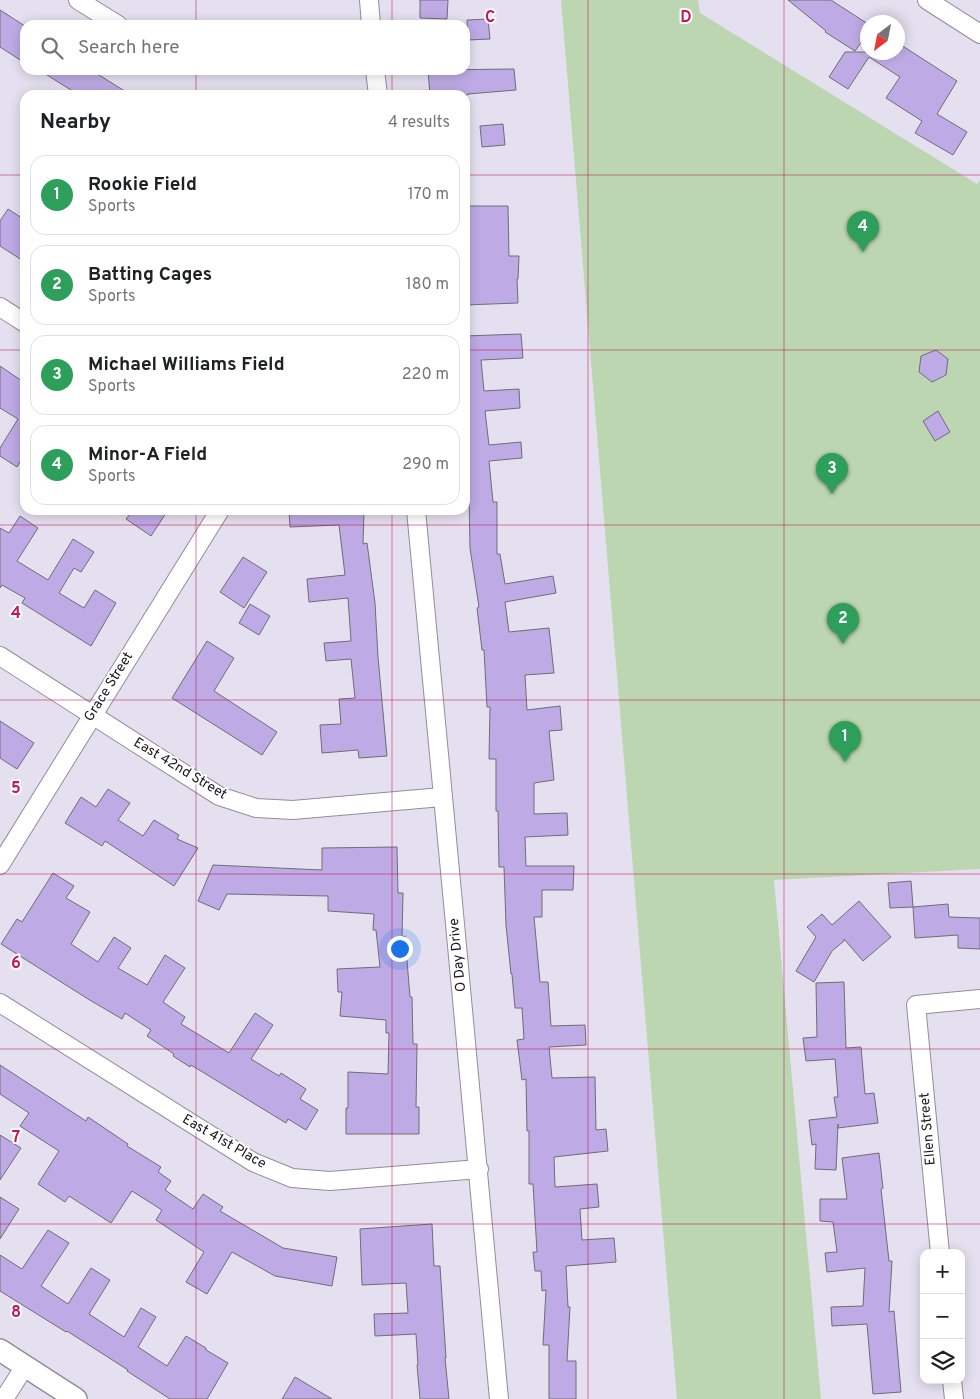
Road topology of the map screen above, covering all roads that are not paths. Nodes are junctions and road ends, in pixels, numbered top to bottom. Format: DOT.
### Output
graph roads {
  1 [pos="78,0"];
  2 [pos="369,0"];
  3 [pos="927,0"];
  4 [pos="110,20"];
  5 [pos="371,20"];
  6 [pos="980,34"];
  7 [pos="376,75"];
  8 [pos="377,90"];
  9 [pos="0,307"];
  10 [pos="20,319"];
  11 [pos="217,515"];
  12 [pos="416,515"];
  13 [pos="0,656"];
  14 [pos="92,714"];
  15 [pos="442,796"];
  16 [pos="0,864"];
  17 [pos="980,999"];
  18 [pos="0,1003"];
  19 [pos="478,1168"];
  20 [pos="940,1249"];
  21 [pos="0,1350"];
  22 [pos="25,1366"];
  23 [pos="952,1384"];
  24 [pos="4,1399"];
  25 [pos="76,1399"];
  26 [pos="500,1399"];
  27 [pos="954,1399"];
  1 -- 4 [label="street"];
  2 -- 5 [label="street"];
  3 -- 6 [label="street"];
  7 -- 8 [label="street"];
  9 -- 10 [label="street"];
  11 -- 14 [label="street, Grace Street"];
  12 -- 15 [label="street, O Day Drive"];
  13 -- 14 [label="street, East 42nd Street"];
  14 -- 15 [label="street, East 42nd Street"];
  14 -- 16 [label="street, Grace Street"];
  15 -- 19 [label="street, O Day Drive"];
  17 -- 20 [label="street, Ellen Street"];
  18 -- 19 [label="street, East 41st Place"];
  19 -- 26 [label="street, O Day Drive"];
  21 -- 22 [label="street"];
  22 -- 24 [label="street"];
  22 -- 25 [label="street"];
  23 -- 27 [label="street"];
}
